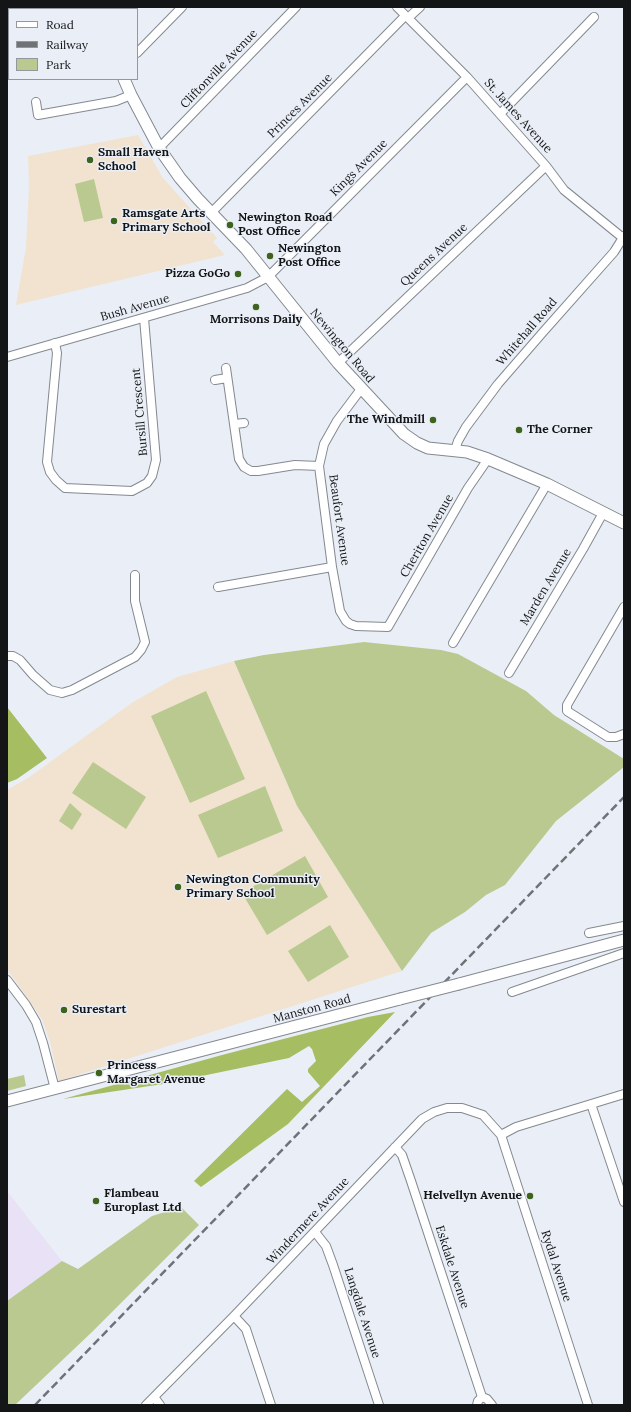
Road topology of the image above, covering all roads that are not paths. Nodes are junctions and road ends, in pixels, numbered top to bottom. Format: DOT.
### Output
graph roads {
  1 [pos="182,7"];
  2 [pos="296,7"];
  3 [pos="397,7"];
  4 [pos="420,7"];
  5 [pos="406,17"];
  6 [pos="594,17"];
  7 [pos="138,52"];
  8 [pos="467,77"];
  9 [pos="124,80"];
  10 [pos="131,95"];
  11 [pos="36,102"];
  12 [pos="500,114"];
  13 [pos="159,148"];
  14 [pos="546,166"];
  15 [pos="211,213"];
  16 [pos="624,237"];
  17 [pos="268,277"];
  18 [pos="144,318"];
  19 [pos="56,343"];
  20 [pos="7,356"];
  21 [pos="338,363"];
  22 [pos="226,368"];
  23 [pos="227,378"];
  24 [pos="215,380"];
  25 [pos="361,388"];
  26 [pos="244,423"];
  27 [pos="235,424"];
  28 [pos="455,450"];
  29 [pos="488,459"];
  30 [pos="319,466"];
  31 [pos="547,484"];
  32 [pos="603,513"];
  33 [pos="624,523"];
  34 [pos="332,567"];
  35 [pos="135,575"];
  36 [pos="218,587"];
  37 [pos="624,607"];
  38 [pos="388,627"];
  39 [pos="453,643"];
  40 [pos="7,656"];
  41 [pos="509,673"];
  42 [pos="624,734"];
  43 [pos="624,926"];
  44 [pos="589,933"];
  45 [pos="624,940"];
  46 [pos="624,953"];
  47 [pos="7,980"];
  48 [pos="512,992"];
  49 [pos="55,1089"];
  50 [pos="624,1094"];
  51 [pos="7,1101"];
  52 [pos="591,1104"];
  53 [pos="501,1135"];
  54 [pos="395,1147"];
  55 [pos="624,1202"];
  56 [pos="315,1232"];
  57 [pos="234,1316"];
  58 [pos="154,1397"];
  59 [pos="482,1397"];
  60 [pos="146,1405"];
  61 [pos="160,1405"];
  62 [pos="271,1405"];
  63 [pos="379,1405"];
  64 [pos="477,1405"];
  65 [pos="492,1405"];
  66 [pos="588,1405"];
  1 -- 7 [label="street"];
  2 -- 13 [label="street, Cliftonville Avenue"];
  3 -- 5 [label="street, St. James Avenue"];
  4 -- 5 [label="street, Princes Avenue"];
  5 -- 8 [label="street, St. James Avenue"];
  5 -- 15 [label="street, Princes Avenue"];
  6 -- 12 [label="street"];
  8 -- 12 [label="street, St. James Avenue"];
  8 -- 17 [label="street, Kings Avenue"];
  9 -- 10 [label="main road, Newington Road"];
  10 -- 11 [label="street"];
  10 -- 13 [label="main road, Newington Road"];
  12 -- 14 [label="street, St. James Avenue"];
  13 -- 15 [label="main road, Newington Road"];
  14 -- 16 [label="street, St. James Avenue"];
  14 -- 21 [label="street, Queens Avenue"];
  15 -- 17 [label="main road, Newington Road"];
  16 -- 28 [label="street, Whitehall Road"];
  17 -- 18 [label="street, Bush Avenue"];
  17 -- 21 [label="main road, Newington Road"];
  18 -- 19 [label="street, Bush Avenue"];
  18 -- 19 [label="street, Bursill Crescent"];
  19 -- 20 [label="street, Bush Avenue"];
  21 -- 25 [label="main road, Newington Road"];
  22 -- 23 [label="street"];
  23 -- 24 [label="street"];
  23 -- 27 [label="street"];
  25 -- 28 [label="main road, Newington Road"];
  25 -- 30 [label="street, Beaufort Avenue"];
  26 -- 27 [label="street"];
  27 -- 30 [label="street"];
  28 -- 29 [label="main road, Newington Road"];
  29 -- 31 [label="main road, Newington Road"];
  29 -- 38 [label="street, Cheriton Avenue"];
  30 -- 34 [label="street, Beaufort Avenue"];
  31 -- 32 [label="main road, Newington Road"];
  31 -- 39 [label="street"];
  32 -- 33 [label="main road, Newington Road"];
  32 -- 41 [label="street, Marden Avenue"];
  34 -- 36 [label="street"];
  34 -- 38 [label="street, Beaufort Avenue"];
  35 -- 40 [label="street"];
  37 -- 42 [label="street"];
  43 -- 44 [label="street"];
  45 -- 49 [label="main road, Manston Road, bridge"];
  46 -- 48 [label="street"];
  47 -- 49 [label="street"];
  49 -- 51 [label="main road, Manston Road"];
  50 -- 52 [label="street"];
  52 -- 53 [label="street"];
  52 -- 55 [label="street"];
  53 -- 54 [label="street, Windermere Avenue"];
  53 -- 66 [label="street, Rydal Avenue"];
  54 -- 56 [label="street, Windermere Avenue"];
  54 -- 59 [label="street, Eskdale Avenue"];
  56 -- 57 [label="street, Windermere Avenue"];
  56 -- 63 [label="street, Langdale Avenue"];
  57 -- 58 [label="street, Windermere Avenue"];
  57 -- 62 [label="street"];
  58 -- 60 [label="street, Windermere Avenue"];
  58 -- 61 [label="street"];
  59 -- 64 [label="street"];
  59 -- 65 [label="street"];
}
